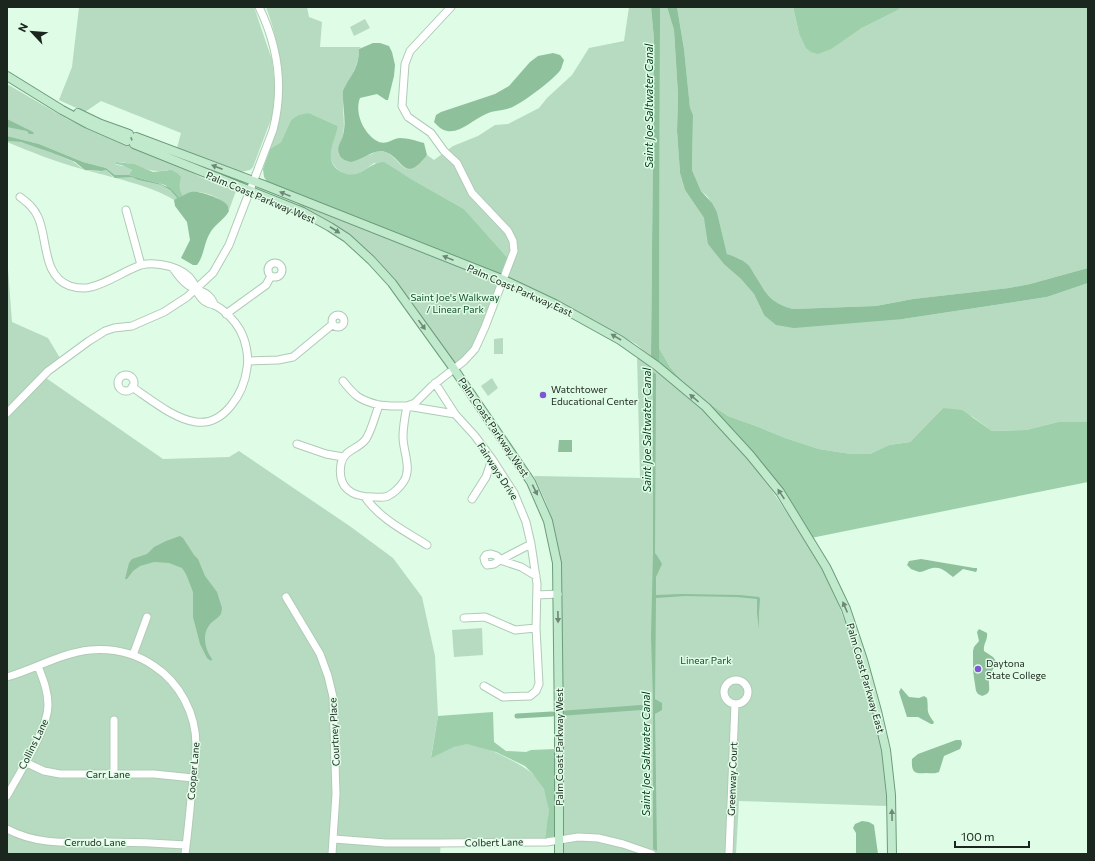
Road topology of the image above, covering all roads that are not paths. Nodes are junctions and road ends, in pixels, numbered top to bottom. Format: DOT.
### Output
graph roads {
  1 [pos="259,7"];
  2 [pos="451,7"];
  3 [pos="7,76"];
  4 [pos="163,152"];
  5 [pos="253,180"];
  6 [pos="249,190"];
  7 [pos="20,197"];
  8 [pos="126,210"];
  9 [pos="141,265"];
  10 [pos="271,276"];
  11 [pos="504,280"];
  12 [pos="196,289"];
  13 [pos="226,314"];
  14 [pos="333,324"];
  15 [pos="248,361"];
  16 [pos="454,369"];
  17 [pos="343,381"];
  18 [pos="435,383"];
  19 [pos="132,387"];
  20 [pos="379,404"];
  21 [pos="407,406"];
  22 [pos="7,413"];
  23 [pos="455,414"];
  24 [pos="297,444"];
  25 [pos="343,457"];
  26 [pos="492,459"];
  27 [pos="365,497"];
  28 [pos="472,499"];
  29 [pos="531,544"];
  30 [pos="427,545"];
  31 [pos="536,576"];
  32 [pos="558,594"];
  33 [pos="537,595"];
  34 [pos="286,597"];
  35 [pos="147,617"];
  36 [pos="464,618"];
  37 [pos="536,628"];
  38 [pos="133,655"];
  39 [pos="38,666"];
  40 [pos="7,678"];
  41 [pos="484,686"];
  42 [pos="735,704"];
  43 [pos="114,720"];
  44 [pos="25,762"];
  45 [pos="114,774"];
  46 [pos="193,778"];
  47 [pos="7,796"];
  48 [pos="7,829"];
  49 [pos="334,839"];
  50 [pos="559,839"];
  51 [pos="186,845"];
  52 [pos="185,854"];
  53 [pos="332,854"];
  54 [pos="559,854"];
  55 [pos="652,854"];
  56 [pos="729,854"];
  57 [pos="892,854"];
  1 -- 5 [label="street"];
  2 -- 11 [label="street"];
  3 -- 4 [label="main road"];
  5 -- 4 [label="main road, Palm Coast Parkway East, one-way"];
  4 -- 6 [label="main road, Palm Coast Parkway West"];
  5 -- 6 [label="street"];
  11 -- 5 [label="main road, Palm Coast Parkway East, one-way"];
  6 -- 12 [label="street"];
  6 -- 16 [label="main road, Palm Coast Parkway West, one-way"];
  7 -- 9 [label="street"];
  8 -- 9 [label="street"];
  9 -- 12 [label="street"];
  10 -- 13 [label="street"];
  11 -- 16 [label="street"];
  57 -- 11 [label="main road, Palm Coast Parkway East, one-way"];
  12 -- 13 [label="street"];
  12 -- 22 [label="street"];
  13 -- 15 [label="street"];
  14 -- 15 [label="street"];
  15 -- 19 [label="street"];
  16 -- 18 [label="street"];
  16 -- 32 [label="main road, Palm Coast Parkway West, one-way"];
  17 -- 20 [label="street"];
  18 -- 21 [label="street"];
  18 -- 23 [label="street, Fairways Drive"];
  20 -- 21 [label="street"];
  20 -- 25 [label="street"];
  21 -- 23 [label="street"];
  21 -- 27 [label="street"];
  23 -- 26 [label="street, Fairways Drive"];
  24 -- 25 [label="street"];
  25 -- 27 [label="street"];
  26 -- 28 [label="street"];
  26 -- 29 [label="street, Fairways Drive"];
  27 -- 30 [label="street"];
  29 -- 31 [label="street, Fairways Drive"];
  29 -- 31 [label="street"];
  31 -- 33 [label="street, Fairways Drive"];
  32 -- 33 [label="street"];
  32 -- 50 [label="main road, Palm Coast Parkway West, one-way"];
  33 -- 37 [label="street, Fairways Drive"];
  34 -- 49 [label="street, Courtney Place"];
  35 -- 38 [label="street"];
  36 -- 37 [label="street"];
  37 -- 41 [label="street, Fairways Drive"];
  38 -- 39 [label="street, Cooper Lane"];
  38 -- 46 [label="street, Cooper Lane"];
  39 -- 40 [label="street, Cooper Lane"];
  39 -- 44 [label="street, Collins Lane"];
  42 -- 56 [label="street, Greenway Court"];
  43 -- 45 [label="street"];
  44 -- 45 [label="street, Carr Lane"];
  44 -- 47 [label="street, Collins Lane"];
  45 -- 46 [label="street, Carr Lane"];
  46 -- 51 [label="street, Cooper Lane"];
  48 -- 51 [label="street, Cerrudo Lane"];
  49 -- 50 [label="street, Colbert Lane"];
  49 -- 53 [label="street, Courtney Place"];
  50 -- 54 [label="main road, Palm Coast Parkway West"];
  50 -- 55 [label="street, Colbert Lane"];
  51 -- 52 [label="street, Cooper Lane"];
}
